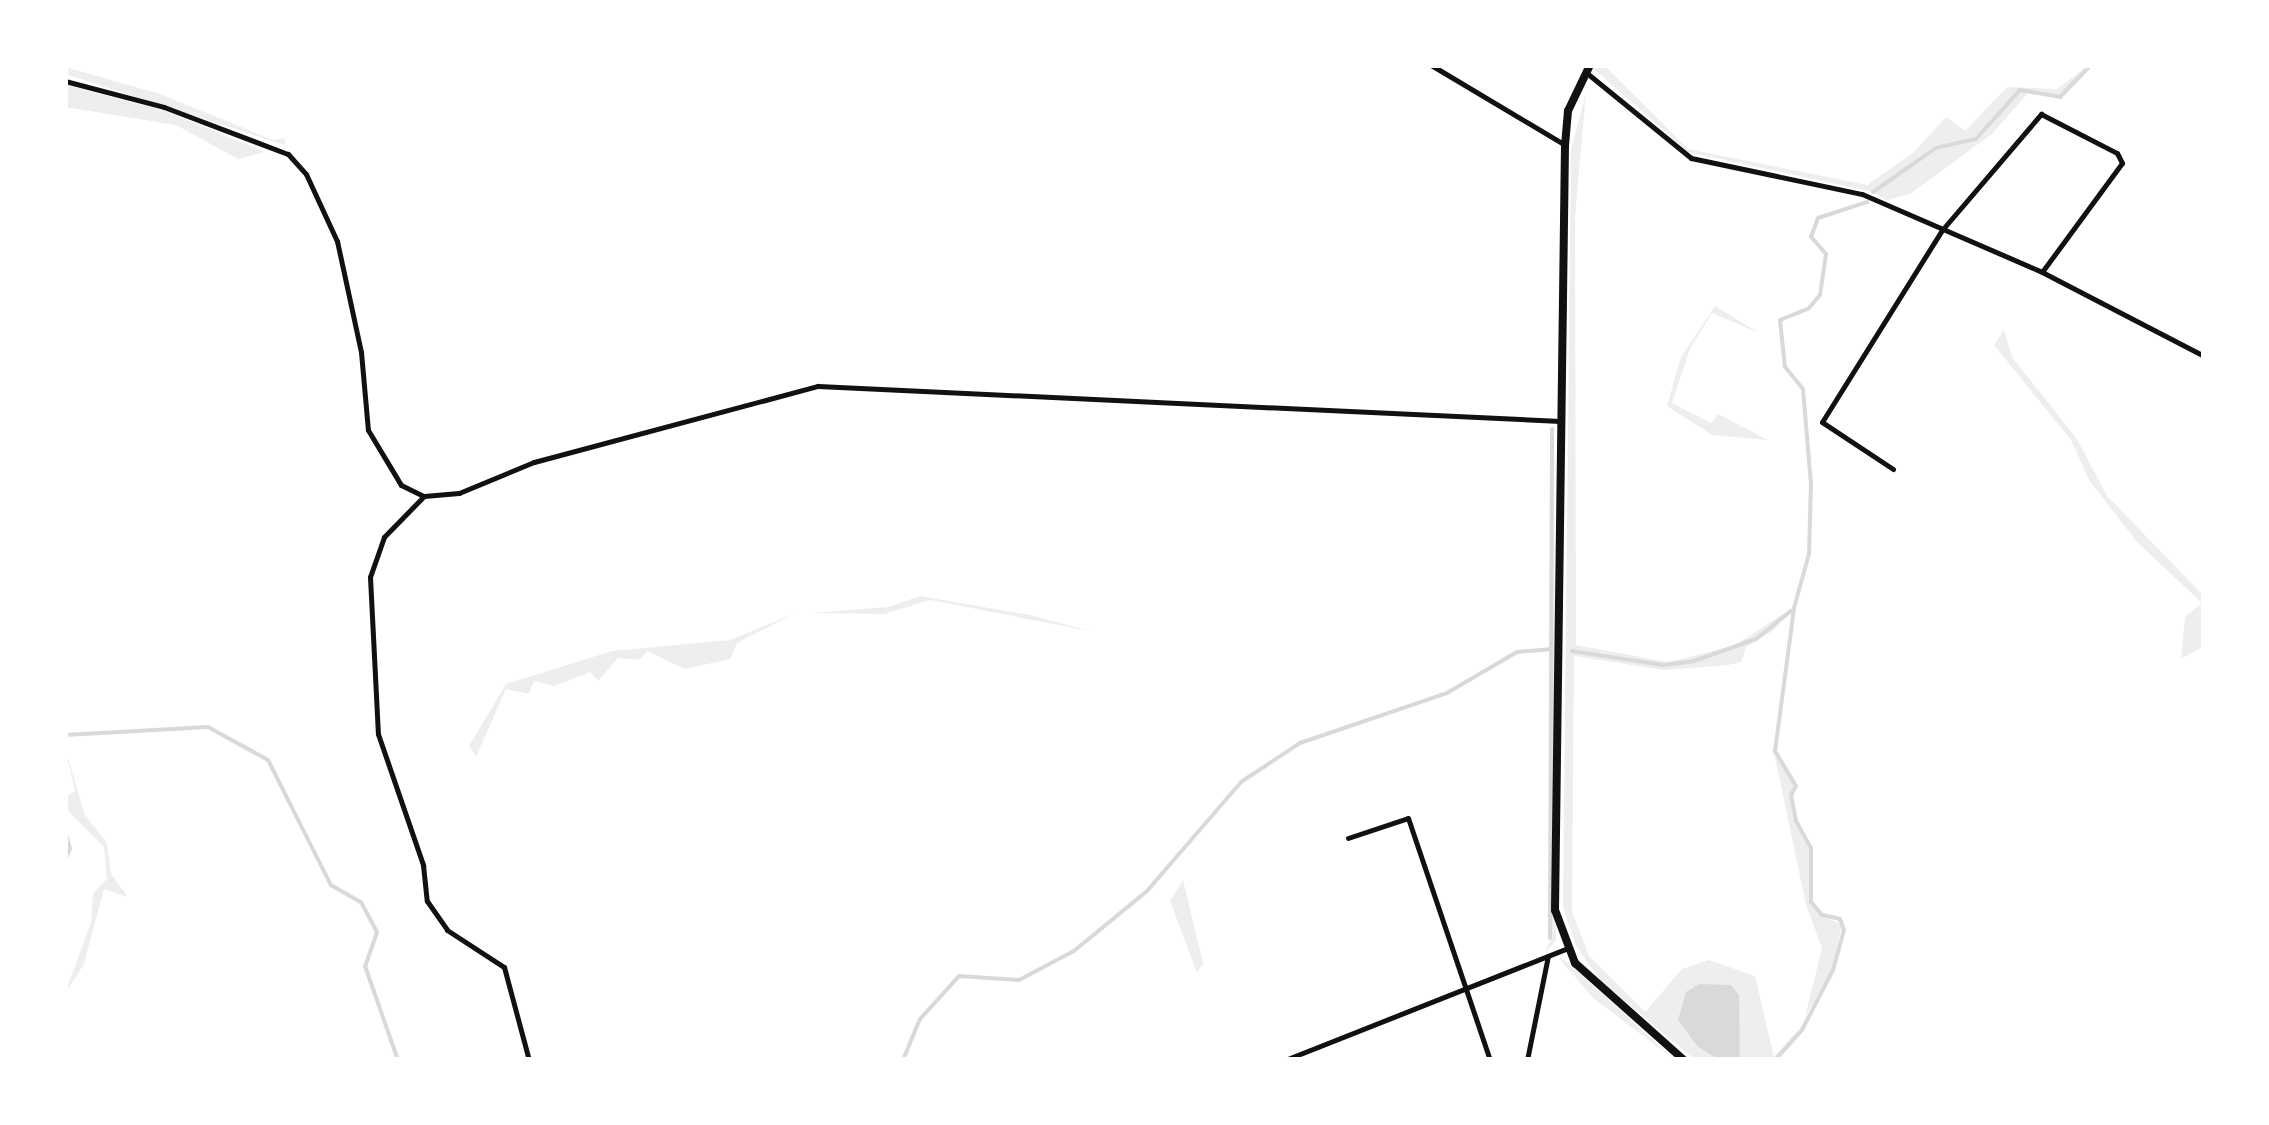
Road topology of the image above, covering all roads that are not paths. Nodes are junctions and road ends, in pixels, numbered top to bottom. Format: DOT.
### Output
graph roads {
  1 [pos="1431,65"];
  2 [pos="1587,68"];
  3 [pos="65,80"];
  4 [pos="1565,145"];
  5 [pos="1942,230"];
  6 [pos="2042,272"];
  7 [pos="2204,356"];
  8 [pos="1563,422"];
  9 [pos="1893,470"];
  10 [pos="424,496"];
  11 [pos="1348,838"];
  12 [pos="1568,948"];
  13 [pos="1549,953"];
  14 [pos="1466,988"];
  15 [pos="529,1060"];
  16 [pos="1285,1060"];
  17 [pos="1490,1060"];
  18 [pos="1528,1060"];
  19 [pos="1684,1060"];
  1 -- 4 [label="street"];
  2 -- 4 [label="main road"];
  2 -- 5 [label="street"];
  3 -- 10 [label="street"];
  4 -- 8 [label="main road"];
  5 -- 6 [label="street"];
  5 -- 6 [label="street"];
  5 -- 9 [label="street"];
  6 -- 7 [label="street"];
  8 -- 10 [label="street"];
  8 -- 12 [label="main road"];
  10 -- 15 [label="street"];
  11 -- 14 [label="street"];
  12 -- 13 [label="street"];
  12 -- 19 [label="main road"];
  13 -- 14 [label="street"];
  13 -- 18 [label="street"];
  14 -- 16 [label="street"];
  14 -- 17 [label="street"];
}
